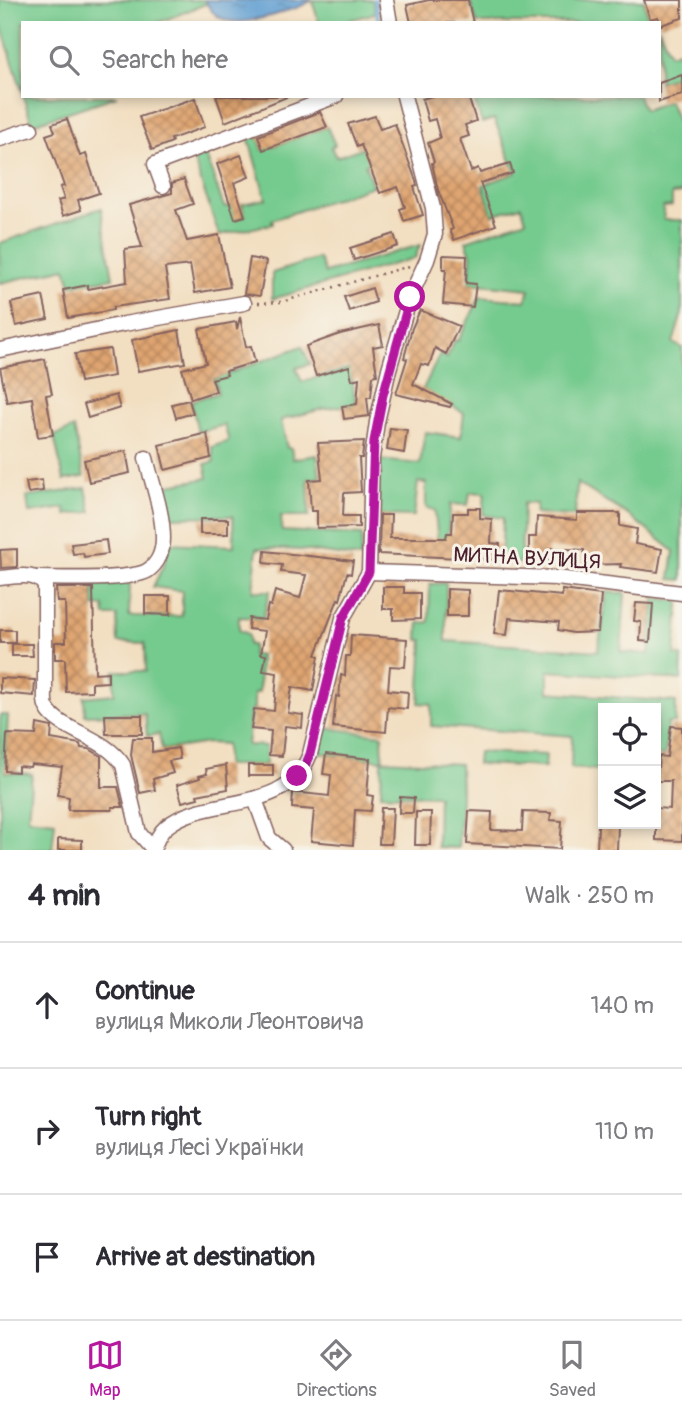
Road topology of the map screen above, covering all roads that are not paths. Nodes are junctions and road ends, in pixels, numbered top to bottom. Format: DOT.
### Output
graph roads {
  1 [pos="386,0"];
  2 [pos="390,21"];
  3 [pos="331,98"];
  4 [pos="404,98"];
  5 [pos="31,129"];
  6 [pos="0,139"];
  7 [pos="163,186"];
  8 [pos="244,303"];
  9 [pos="0,350"];
  10 [pos="146,458"];
  11 [pos="369,572"];
  12 [pos="0,578"];
  13 [pos="37,578"];
  14 [pos="682,593"];
  15 [pos="255,799"];
  16 [pos="153,850"];
  17 [pos="283,850"];
  1 -- 2 [label="street"];
  3 -- 7 [label="street"];
  4 -- 11 [label="street"];
  5 -- 6 [label="street"];
  8 -- 9 [label="street"];
  10 -- 13 [label="street"];
  11 -- 14 [label="street, МИТНА ВУЛИЦЯ"];
  11 -- 15 [label="street"];
  12 -- 13 [label="street"];
  13 -- 16 [label="street"];
  15 -- 16 [label="street"];
  15 -- 17 [label="street"];
}
